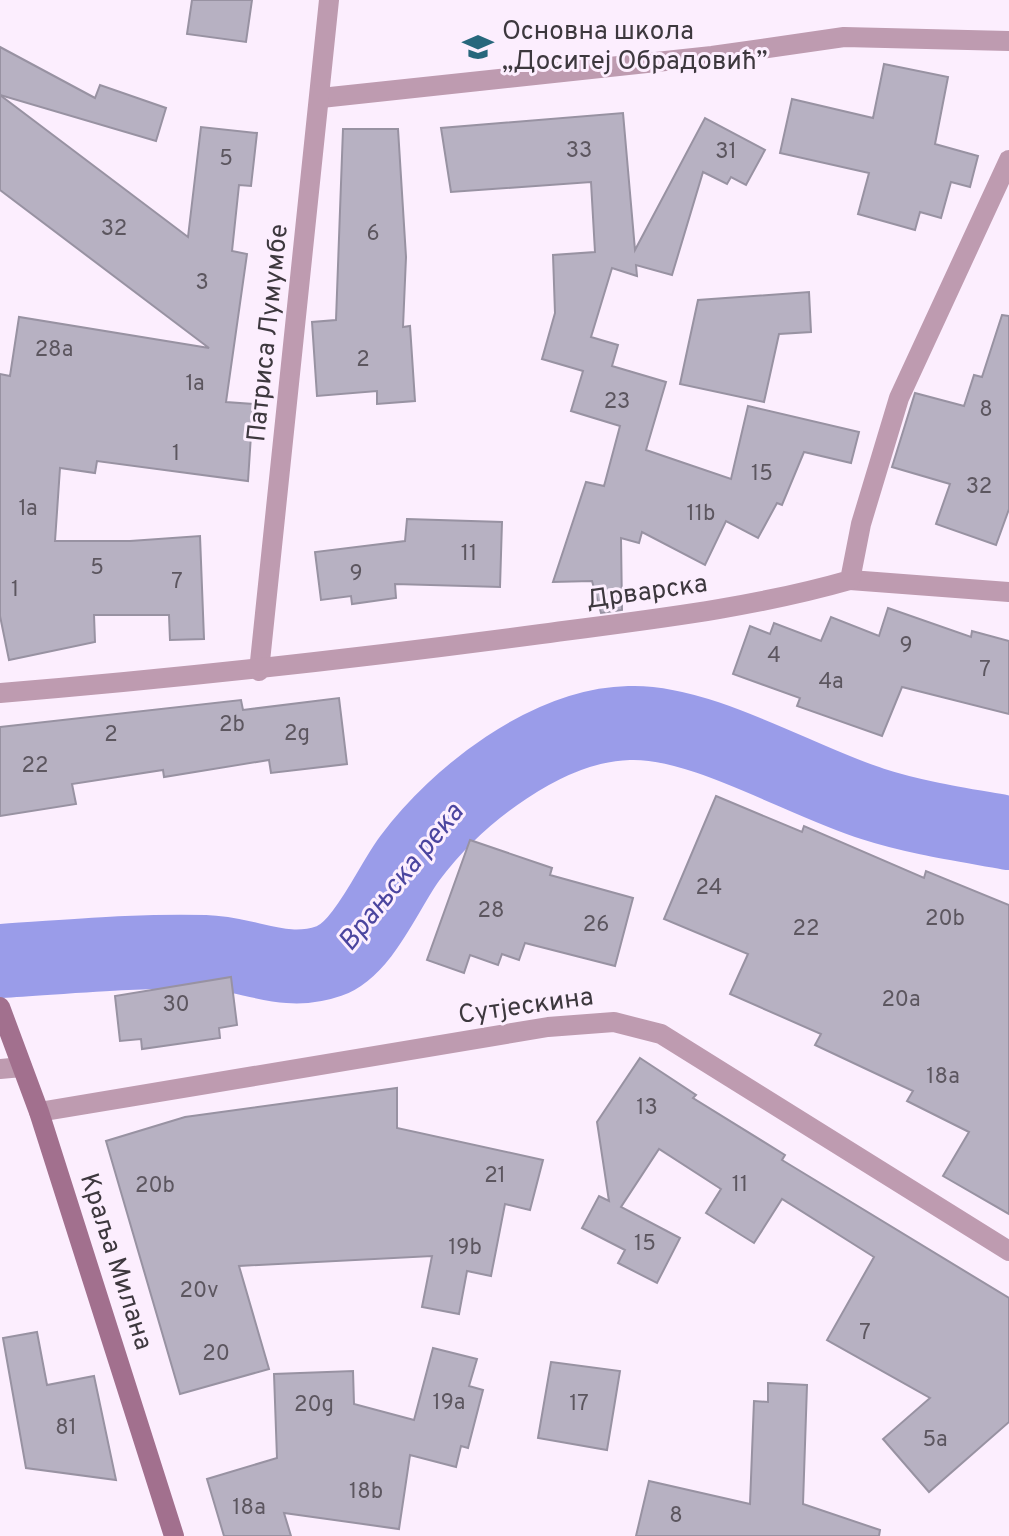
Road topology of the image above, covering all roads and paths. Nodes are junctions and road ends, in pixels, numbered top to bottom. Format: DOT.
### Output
graph roads {
  1 [pos="329,0"];
  2 [pos="1009,41"];
  3 [pos="321,98"];
  4 [pos="1009,160"];
  5 [pos="850,580"];
  6 [pos="1009,592"];
  7 [pos="259,671"];
  8 [pos="0,693"];
  9 [pos="0,1007"];
  10 [pos="22,1067"];
  11 [pos="0,1069"];
  12 [pos="39,1112"];
  13 [pos="1009,1251"];
  14 [pos="174,1536"];
  1 -- 3 [label="street, Патриса Лумумбе"];
  2 -- 3 [label="street"];
  3 -- 7 [label="street, Патриса Лумумбе"];
  4 -- 5 [label="street"];
  5 -- 6 [label="street"];
  5 -- 7 [label="street, Дрварска"];
  7 -- 8 [label="street, Дрварска"];
  9 -- 10 [label="main road, Краља Милана"];
  10 -- 11 [label="street"];
  10 -- 12 [label="main road, Краља Милана"];
  12 -- 13 [label="street, Сутјескина"];
  12 -- 14 [label="main road, Краља Милана"];
}
